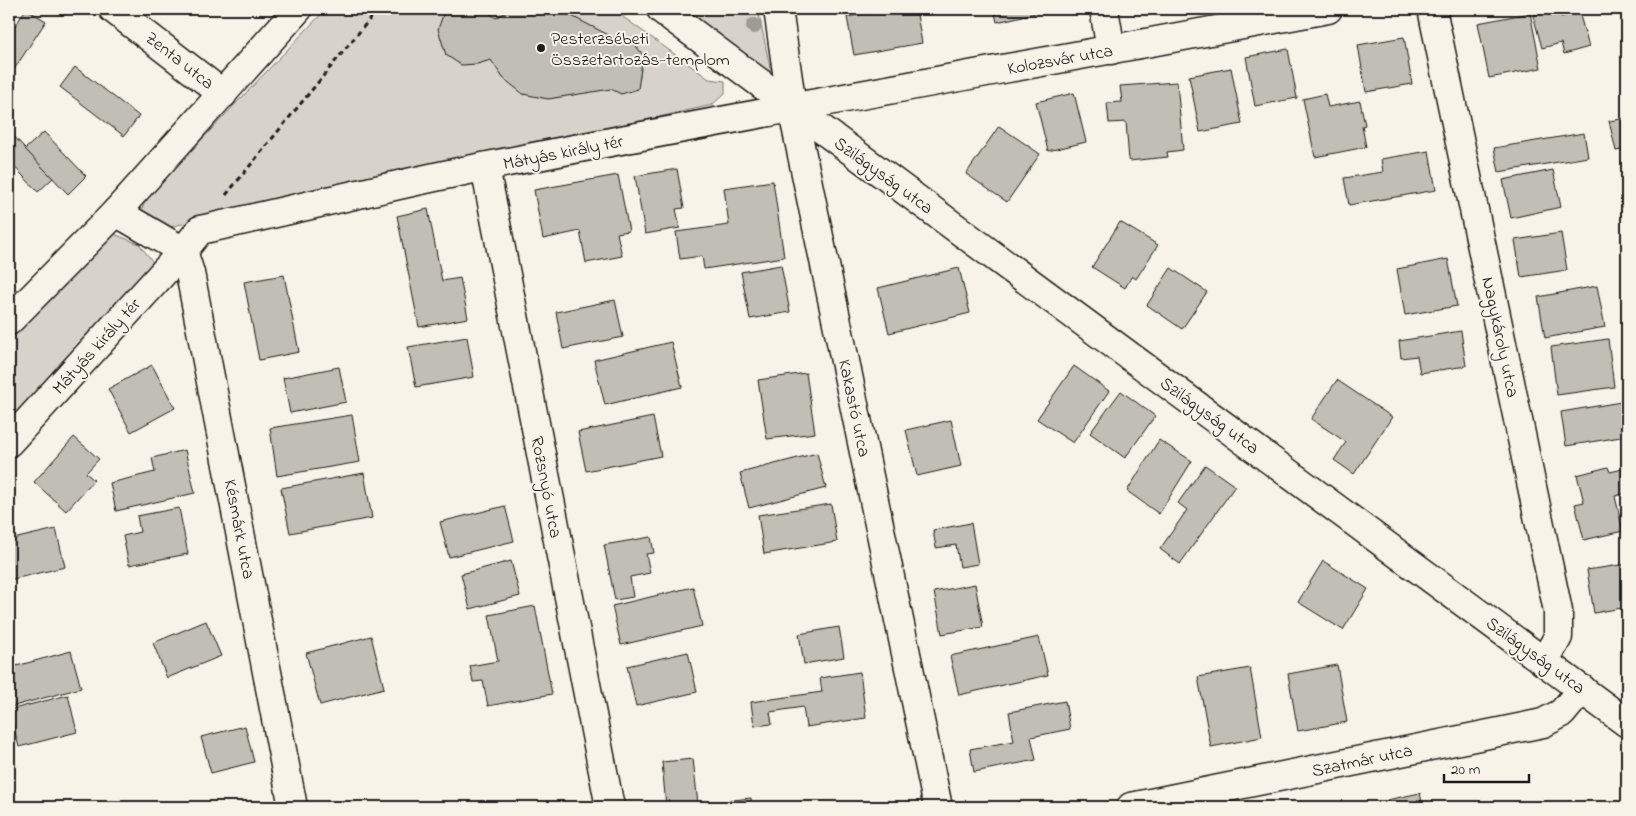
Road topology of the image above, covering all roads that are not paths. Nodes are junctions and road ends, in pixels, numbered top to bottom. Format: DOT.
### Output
graph roads {
  1 [pos="113,9"];
  2 [pos="298,9"];
  3 [pos="661,9"];
  4 [pos="778,9"];
  5 [pos="1104,9"];
  6 [pos="1328,9"];
  7 [pos="1432,9"];
  8 [pos="1111,50"];
  9 [pos="223,94"];
  10 [pos="792,107"];
  11 [pos="485,166"];
  12 [pos="116,212"];
  13 [pos="183,251"];
  14 [pos="9,321"];
  15 [pos="9,442"];
  16 [pos="1544,662"];
  17 [pos="1582,689"];
  18 [pos="1627,723"];
  19 [pos="293,807"];
  20 [pos="610,807"];
  21 [pos="938,807"];
  22 [pos="1130,807"];
  1 -- 9 [label="street, Zenta utca"];
  2 -- 9 [label="street"];
  3 -- 10 [label="street"];
  4 -- 10 [label="street, Kakastó utca"];
  5 -- 8 [label="street"];
  6 -- 8 [label="street, Kolozsvár utca"];
  7 -- 16 [label="street, Nagykároly utca"];
  8 -- 10 [label="street, Kolozsvár utca"];
  9 -- 12 [label="street"];
  10 -- 11 [label="street, Mátyás király tér"];
  10 -- 16 [label="street, Szilágyság utca"];
  10 -- 21 [label="street, Kakastó utca"];
  11 -- 13 [label="street, Mátyás király tér"];
  11 -- 20 [label="street, Rozsnyó utca"];
  12 -- 13 [label="street"];
  12 -- 14 [label="street"];
  13 -- 15 [label="street, Mátyás király tér"];
  13 -- 19 [label="street, Késmárk utca"];
  16 -- 17 [label="street, Szilágyság utca"];
  17 -- 18 [label="street, Szilágyság utca"];
  17 -- 22 [label="street, Szatmár utca"];
}
